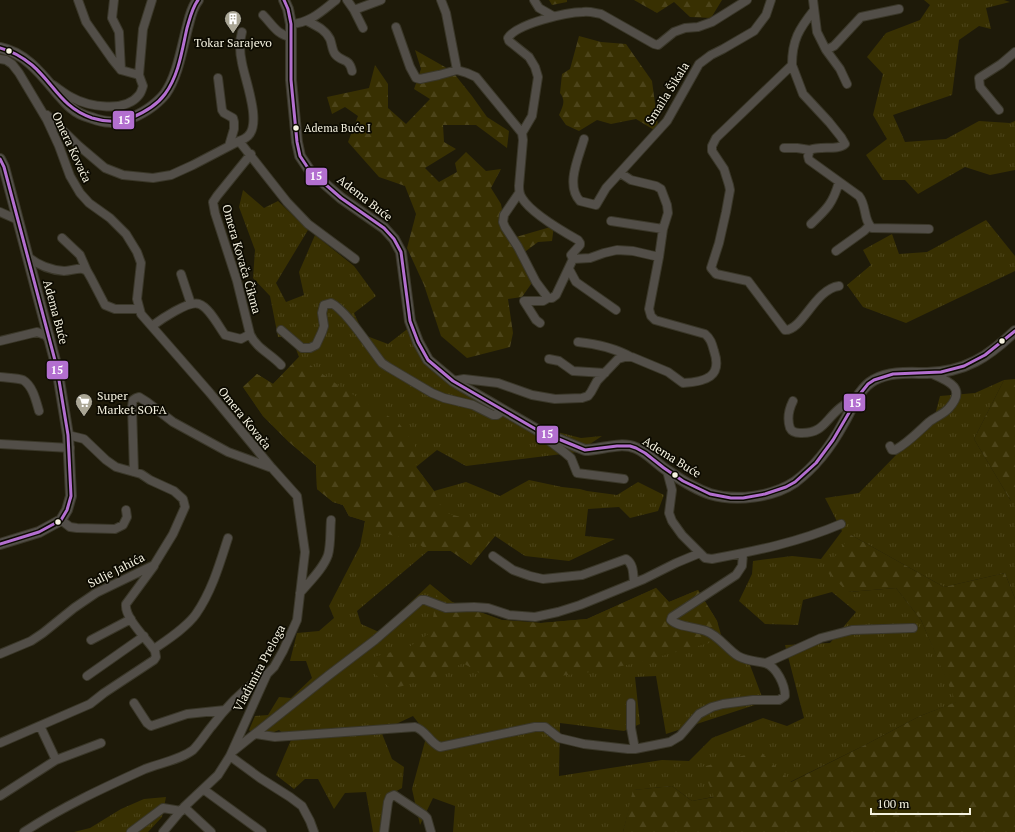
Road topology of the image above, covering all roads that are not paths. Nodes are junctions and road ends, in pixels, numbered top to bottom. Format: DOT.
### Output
graph roads {
  1 [pos="78,0"];
  2 [pos="114,0"];
  3 [pos="152,0"];
  4 [pos="198,0"];
  5 [pos="284,0"];
  6 [pos="336,0"];
  7 [pos="347,0"];
  8 [pos="381,0"];
  9 [pos="441,0"];
  10 [pos="534,0"];
  11 [pos="747,0"];
  12 [pos="771,0"];
  13 [pos="813,0"];
  14 [pos="899,9"];
  15 [pos="354,10"];
  16 [pos="814,10"];
  17 [pos="263,15"];
  18 [pos="553,16"];
  19 [pos="307,22"];
  20 [pos="292,24"];
  21 [pos="396,27"];
  22 [pos="363,28"];
  23 [pos="242,32"];
  24 [pos="291,37"];
  25 [pos="0,48"];
  26 [pos="826,50"];
  27 [pos="1015,52"];
  28 [pos="0,59"];
  29 [pos="792,65"];
  30 [pos="121,70"];
  31 [pos="457,70"];
  32 [pos="352,71"];
  33 [pos="139,75"];
  34 [pos="218,78"];
  35 [pos="46,80"];
  36 [pos="847,84"];
  37 [pos="38,106"];
  38 [pos="998,110"];
  39 [pos="522,133"];
  40 [pos="584,139"];
  41 [pos="239,141"];
  42 [pos="229,146"];
  43 [pos="784,148"];
  44 [pos="810,150"];
  45 [pos="250,154"];
  46 [pos="0,159"];
  47 [pos="620,173"];
  48 [pos="839,182"];
  49 [pos="519,193"];
  50 [pos="0,212"];
  51 [pos="16,220"];
  52 [pos="611,221"];
  53 [pos="811,224"];
  54 [pos="869,226"];
  55 [pos="663,229"];
  56 [pos="929,229"];
  57 [pos="62,238"];
  58 [pos="836,251"];
  59 [pos="28,257"];
  60 [pos="659,257"];
  61 [pos="355,259"];
  62 [pos="573,259"];
  63 [pos="569,269"];
  64 [pos="87,271"];
  65 [pos="182,274"];
  66 [pos="839,286"];
  67 [pos="548,298"];
  68 [pos="191,304"];
  69 [pos="139,309"];
  70 [pos="616,310"];
  71 [pos="540,323"];
  72 [pos="152,326"];
  73 [pos="281,330"];
  74 [pos="1015,331"];
  75 [pos="250,334"];
  76 [pos="50,340"];
  77 [pos="0,341"];
  78 [pos="578,342"];
  79 [pos="632,357"];
  80 [pos="549,359"];
  81 [pos="281,365"];
  82 [pos="605,373"];
  83 [pos="929,373"];
  84 [pos="0,378"];
  85 [pos="453,381"];
  86 [pos="859,396"];
  87 [pos="793,400"];
  88 [pos="504,410"];
  89 [pos="39,411"];
  90 [pos="539,431"];
  91 [pos="68,435"];
  92 [pos="0,444"];
  93 [pos="890,446"];
  94 [pos="70,448"];
  95 [pos="272,468"];
  96 [pos="667,471"];
  97 [pos="134,472"];
  98 [pos="624,479"];
  99 [pos="126,510"];
  100 [pos="61,520"];
  101 [pos="331,520"];
  102 [pos="841,524"];
  103 [pos="228,538"];
  104 [pos="0,544"];
  105 [pos="700,553"];
  106 [pos="742,554"];
  107 [pos="493,556"];
  108 [pos="154,565"];
  109 [pos="634,583"];
  110 [pos="300,593"];
  111 [pos="131,619"];
  112 [pos="913,628"];
  113 [pos="144,636"];
  114 [pos="91,640"];
  115 [pos="154,649"];
  116 [pos="0,654"];
  117 [pos="766,664"];
  118 [pos="267,674"];
  119 [pos="87,676"];
  120 [pos="134,703"];
  121 [pos="630,703"];
  122 [pos="225,710"];
  123 [pos="40,726"];
  124 [pos="256,734"];
  125 [pos="101,742"];
  126 [pos="0,743"];
  127 [pos="635,749"];
  128 [pos="231,755"];
  129 [pos="56,760"];
  130 [pos="203,789"];
  131 [pos="0,796"];
  132 [pos="182,809"];
  133 [pos="24,832"];
  134 [pos="132,832"];
  135 [pos="163,832"];
  136 [pos="210,832"];
  137 [pos="262,832"];
  138 [pos="314,832"];
  139 [pos="384,832"];
  140 [pos="431,832"];
  1 -- 30 [label="street"];
  2 -- 30 [label="street"];
  3 -- 33 [label="street"];
  4 -- 35 [label="street"];
  5 -- 20 [label="street, Adema Buće"];
  6 -- 19 [label="street"];
  7 -- 15 [label="street"];
  8 -- 15 [label="street"];
  9 -- 31 [label="street"];
  10 -- 18 [label="street"];
  11 -- 18 [label="street"];
  12 -- 47 [label="street, Smaila Šikala"];
  13 -- 16 [label="street"];
  14 -- 26 [label="street"];
  15 -- 22 [label="street"];
  16 -- 26 [label="street"];
  16 -- 29 [label="street"];
  17 -- 24 [label="street"];
  18 -- 39 [label="street"];
  19 -- 20 [label="street"];
  19 -- 32 [label="street"];
  20 -- 24 [label="street, Adema Buće"];
  21 -- 31 [label="street"];
  23 -- 41 [label="street"];
  24 -- 85 [label="street, Adema Buće"];
  25 -- 35 [label="street"];
  26 -- 36 [label="street"];
  27 -- 38 [label="street"];
  28 -- 37 [label="street, Omera Kovača"];
  29 -- 44 [label="street"];
  29 -- 66 [label="street"];
  30 -- 33 [label="street"];
  31 -- 39 [label="street"];
  33 -- 35 [label="street"];
  34 -- 42 [label="street"];
  37 -- 42 [label="street"];
  37 -- 69 [label="street, Omera Kovača"];
  39 -- 49 [label="street"];
  40 -- 47 [label="street, Smaila Šikala"];
  41 -- 42 [label="street"];
  41 -- 45 [label="street"];
  43 -- 44 [label="street"];
  44 -- 48 [label="street"];
  45 -- 61 [label="street"];
  45 -- 75 [label="street, Omera Kovača Čikma"];
  46 -- 51 [label="street, Adema Buće"];
  47 -- 55 [label="street"];
  48 -- 53 [label="street"];
  48 -- 54 [label="street"];
  49 -- 62 [label="street"];
  49 -- 67 [label="street"];
  50 -- 51 [label="street"];
  51 -- 59 [label="street, Adema Buće"];
  52 -- 55 [label="street"];
  54 -- 56 [label="street"];
  54 -- 58 [label="street"];
  55 -- 60 [label="street"];
  57 -- 64 [label="street"];
  59 -- 64 [label="street"];
  59 -- 76 [label="street, Adema Buće"];
  60 -- 62 [label="street"];
  60 -- 79 [label="street"];
  62 -- 63 [label="street"];
  63 -- 67 [label="street"];
  63 -- 70 [label="street"];
  64 -- 69 [label="street"];
  65 -- 68 [label="street"];
  67 -- 71 [label="street"];
  68 -- 72 [label="street"];
  68 -- 75 [label="street"];
  69 -- 72 [label="street, Omera Kovača"];
  72 -- 95 [label="street, Omera Kovača"];
  73 -- 88 [label="street"];
  74 -- 83 [label="street, Adema Buće"];
  75 -- 81 [label="street"];
  76 -- 77 [label="street"];
  76 -- 91 [label="street, Adema Buće"];
  78 -- 79 [label="street"];
  79 -- 82 [label="street"];
  80 -- 82 [label="street"];
  82 -- 85 [label="street"];
  83 -- 86 [label="street, Adema Buće"];
  83 -- 93 [label="street"];
  84 -- 89 [label="street"];
  85 -- 88 [label="street, Adema Buće"];
  86 -- 87 [label="street"];
  86 -- 96 [label="street, Adema Buće"];
  88 -- 90 [label="street, Adema Buće"];
  90 -- 96 [label="street, Adema Buće"];
  90 -- 98 [label="street, Adema Buće"];
  91 -- 94 [label="street, Adema Buće"];
  91 -- 97 [label="street"];
  92 -- 94 [label="street"];
  94 -- 100 [label="street, Adema Buće"];
  95 -- 97 [label="street, Vladimira Preloga"];
  95 -- 110 [label="street, Vladimira Preloga"];
  96 -- 105 [label="street"];
  97 -- 108 [label="street, Sulje Jahića"];
  99 -- 100 [label="street"];
  100 -- 104 [label="street"];
  101 -- 110 [label="street"];
  102 -- 106 [label="street"];
  103 -- 115 [label="street"];
  105 -- 106 [label="street"];
  105 -- 109 [label="street"];
  106 -- 117 [label="street"];
  107 -- 109 [label="street"];
  108 -- 111 [label="street"];
  108 -- 116 [label="street, Sulje Jahića"];
  109 -- 124 [label="street"];
  110 -- 118 [label="street, Vladimira Preloga"];
  111 -- 113 [label="street"];
  111 -- 114 [label="street"];
  112 -- 117 [label="street"];
  113 -- 115 [label="street"];
  113 -- 119 [label="street"];
  115 -- 123 [label="street"];
  117 -- 127 [label="street"];
  118 -- 122 [label="street"];
  118 -- 128 [label="street, Vladimira Preloga"];
  120 -- 122 [label="street"];
  121 -- 127 [label="street"];
  122 -- 133 [label="street"];
  123 -- 126 [label="street"];
  123 -- 129 [label="street"];
  124 -- 127 [label="street"];
  124 -- 128 [label="street"];
  125 -- 129 [label="street"];
  128 -- 130 [label="street, Vladimira Preloga"];
  128 -- 138 [label="street"];
  129 -- 131 [label="street"];
  130 -- 132 [label="street, Vladimira Preloga"];
  130 -- 137 [label="street"];
  132 -- 134 [label="street"];
  132 -- 135 [label="street, Vladimira Preloga"];
  132 -- 136 [label="street"];
  139 -- 140 [label="street"];
}
